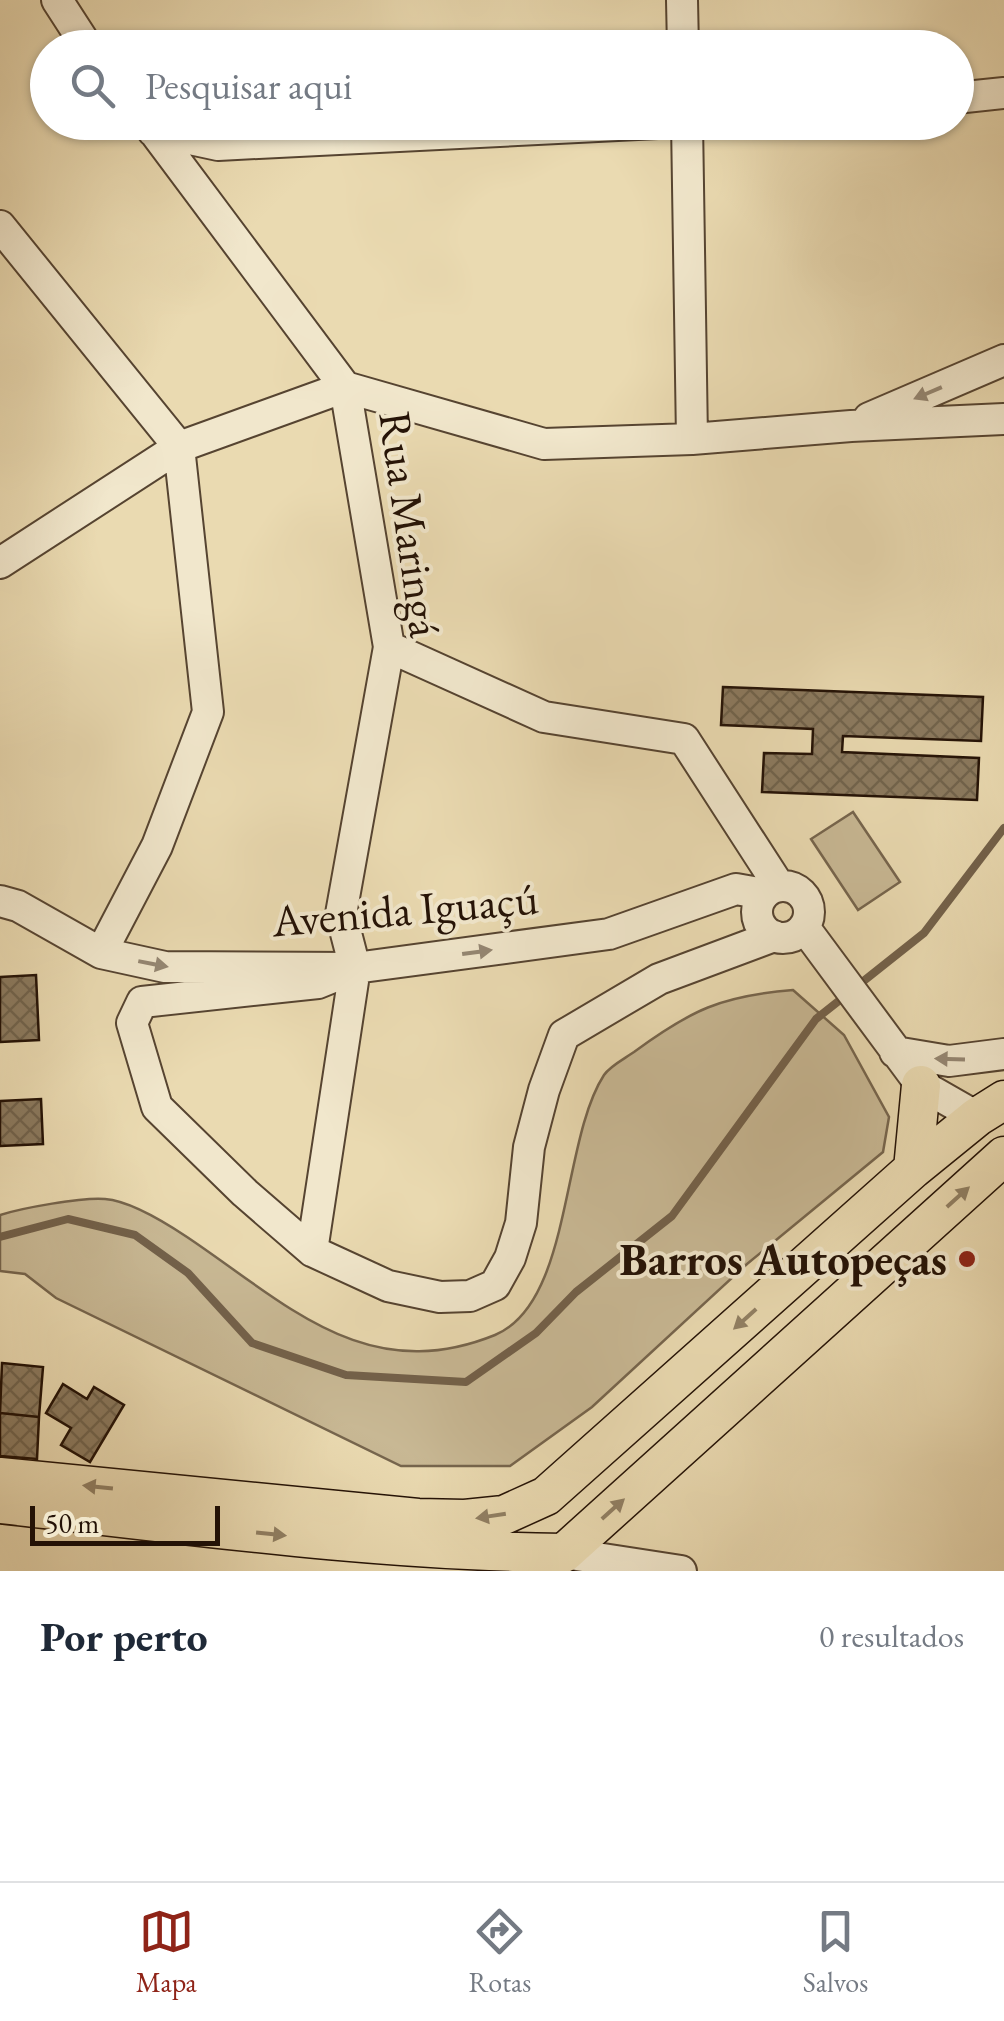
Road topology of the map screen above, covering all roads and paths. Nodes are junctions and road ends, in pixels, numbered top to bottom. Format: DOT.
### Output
graph roads {
  1 [pos="57,0"];
  2 [pos="682,0"];
  3 [pos="76,30"];
  4 [pos="683,30"];
  5 [pos="1004,93"];
  6 [pos="974,96"];
  7 [pos="160,140"];
  8 [pos="199,140"];
  9 [pos="318,140"];
  10 [pos="686,140"];
  11 [pos="0,226"];
  12 [pos="1004,360"];
  13 [pos="346,387"];
  14 [pos="1004,419"];
  15 [pos="851,426"];
  16 [pos="692,439"];
  17 [pos="179,448"];
  18 [pos="0,562"];
  19 [pos="390,647"];
  20 [pos="771,890"];
  21 [pos="0,901"];
  22 [pos="804,927"];
  23 [pos="774,936"];
  24 [pos="101,952"];
  25 [pos="355,968"];
  26 [pos="887,1041"];
  27 [pos="1004,1054"];
  28 [pos="920,1085"];
  29 [pos="995,1113"];
  30 [pos="1004,1156"];
  31 [pos="913,1169"];
  32 [pos="312,1251"];
  33 [pos="0,1477"];
  34 [pos="0,1504"];
  35 [pos="555,1562"];
  36 [pos="681,1571"];
  1 -- 3 [label="street"];
  2 -- 4 [label="street"];
  5 -- 6 [label="street"];
  7 -- 13 [label="street"];
  8 -- 9 [label="street"];
  10 -- 16 [label="street"];
  11 -- 17 [label="street"];
  12 -- 15 [label="street, one-way"];
  13 -- 16 [label="street"];
  13 -- 17 [label="street"];
  13 -- 19 [label="street, Rua Maringá"];
  14 -- 15 [label="street"];
  15 -- 16 [label="street"];
  17 -- 18 [label="street"];
  17 -- 24 [label="street"];
  19 -- 20 [label="street"];
  19 -- 25 [label="street, Rua Maringá"];
  20 -- 22 [label="street"];
  20 -- 23 [label="street"];
  25 -- 20 [label="street, Avenida Iguaçú, one-way"];
  21 -- 24 [label="street, Avenida Iguaçú"];
  22 -- 23 [label="street"];
  22 -- 26 [label="street"];
  23 -- 32 [label="street"];
  24 -- 25 [label="street, Avenida Iguaçú, one-way"];
  25 -- 32 [label="street"];
  25 -- 32 [label="street"];
  27 -- 26 [label="street, one-way"];
  26 -- 28 [label="street"];
  28 -- 29 [label="street"];
  28 -- 31 [label="main road"];
  29 -- 31 [label="main road"];
  35 -- 30 [label="main road, one-way"];
  31 -- 33 [label="main road, one-way"];
  34 -- 35 [label="main road, one-way"];
  35 -- 36 [label="street"];
}
